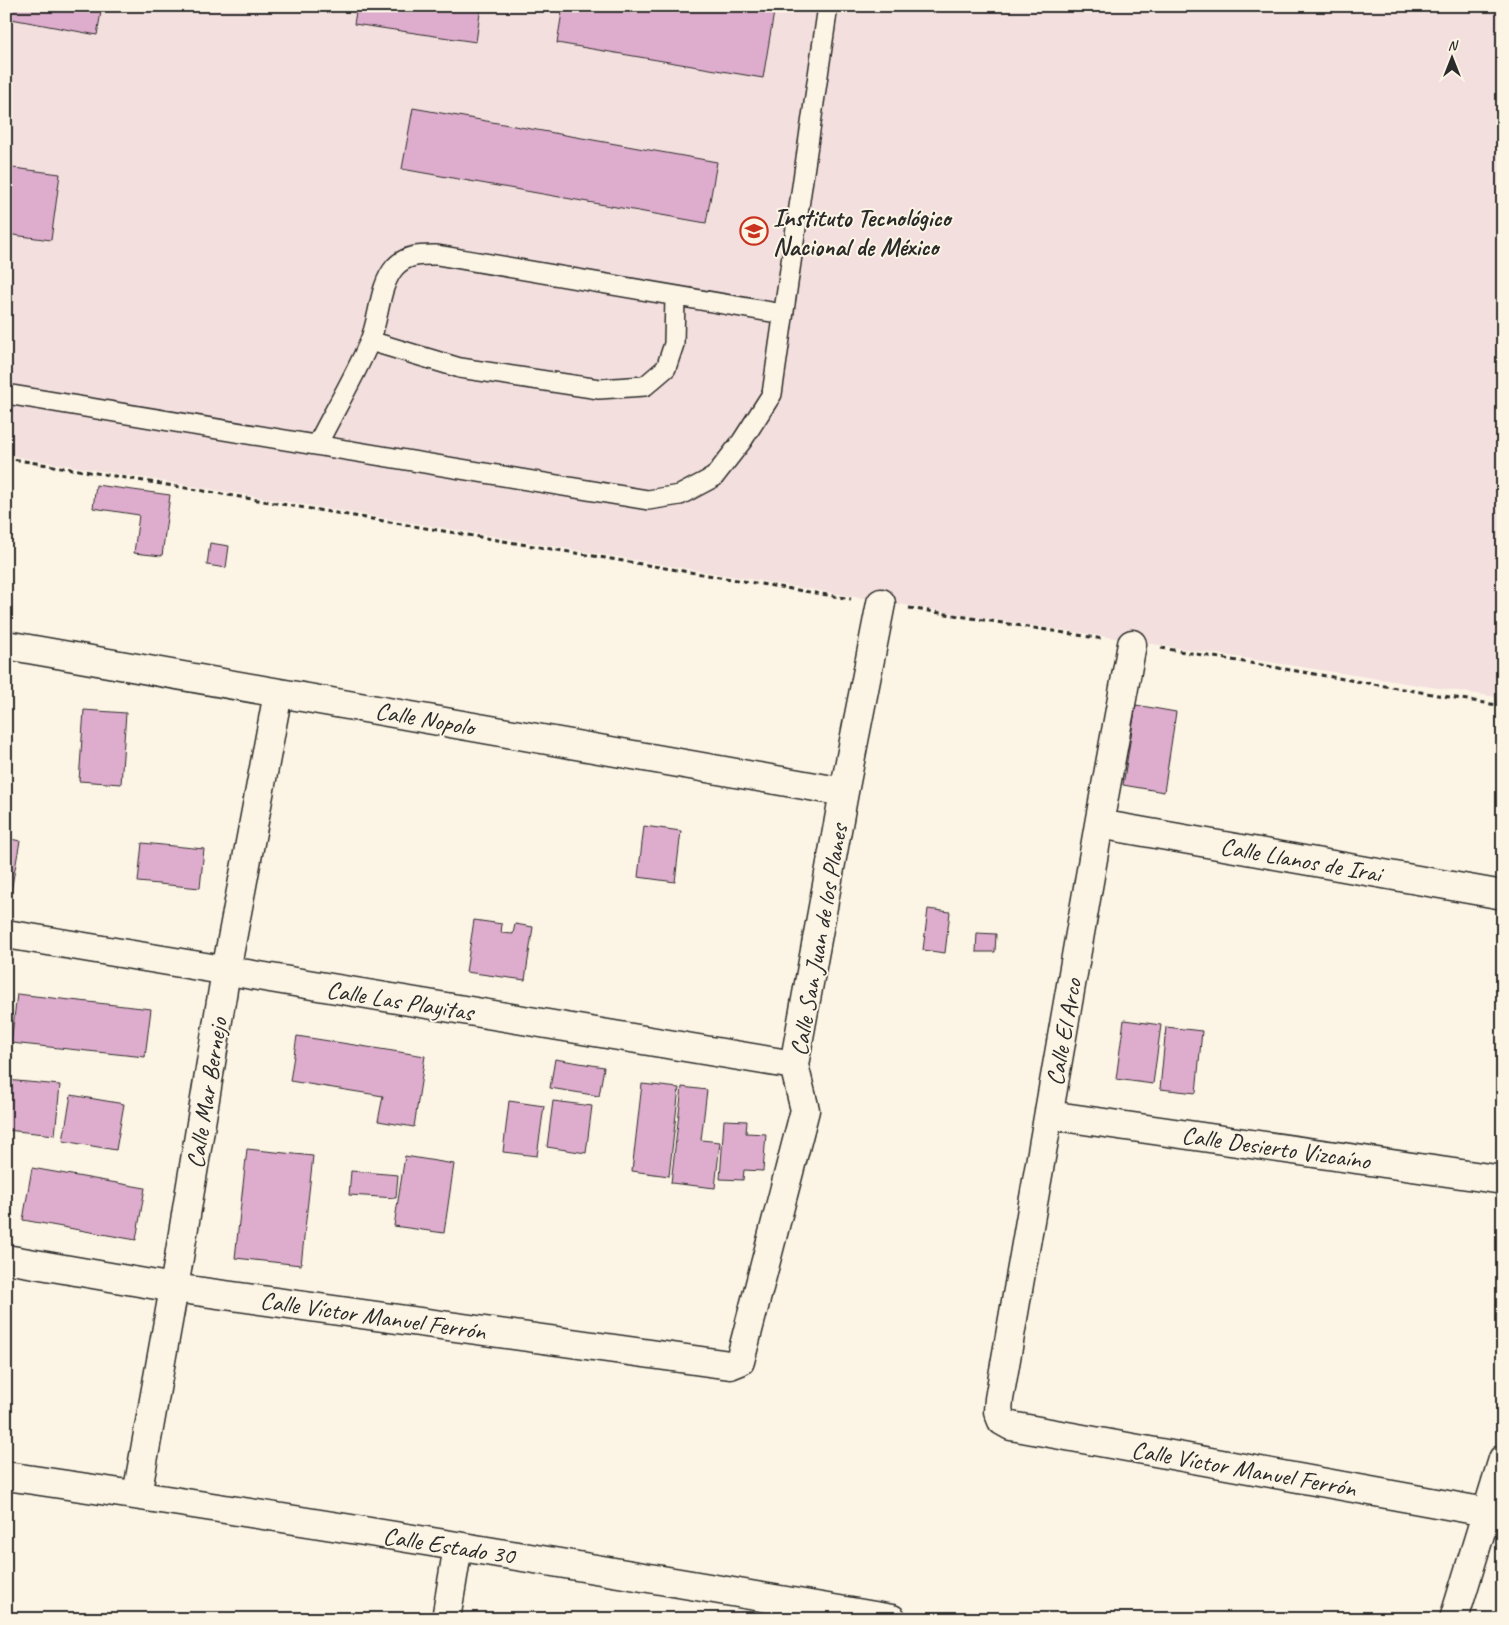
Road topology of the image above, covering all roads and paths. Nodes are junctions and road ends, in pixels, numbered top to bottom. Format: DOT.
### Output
graph roads {
  1 [pos="828,6"];
  2 [pos="674,296"];
  3 [pos="783,314"];
  4 [pos="370,341"];
  5 [pos="6,394"];
  6 [pos="317,445"];
  7 [pos="6,458"];
  8 [pos="881,603"];
  9 [pos="1132,644"];
  10 [pos="6,645"];
  11 [pos="278,693"];
  12 [pos="1503,706"];
  13 [pos="844,792"];
  14 [pos="1099,824"];
  15 [pos="1503,895"];
  16 [pos="6,934"];
  17 [pos="226,971"];
  18 [pos="794,1065"];
  19 [pos="1049,1115"];
  20 [pos="1503,1180"];
  21 [pos="6,1260"];
  22 [pos="174,1288"];
  23 [pos="740,1361"];
  24 [pos="1002,1421"];
  25 [pos="1503,1459"];
  26 [pos="6,1476"];
  27 [pos="137,1494"];
  28 [pos="1486,1512"];
  29 [pos="458,1546"];
  30 [pos="446,1619"];
  31 [pos="892,1619"];
  32 [pos="1454,1619"];
  1 -- 3 [label="lane"];
  2 -- 3 [label="lane"];
  2 -- 4 [label="lane"];
  2 -- 4 [label="lane"];
  3 -- 6 [label="lane"];
  4 -- 6 [label="lane"];
  5 -- 6 [label="lane"];
  7 -- 8 [label="path"];
  8 -- 9 [label="path"];
  8 -- 13 [label="street, Calle San Juan de los Planes"];
  9 -- 12 [label="path"];
  9 -- 14 [label="street, Calle El Arco"];
  10 -- 11 [label="street, Calle Nopolo"];
  11 -- 13 [label="street, Calle Nopolo"];
  11 -- 17 [label="street, Calle Mar Bernejo"];
  13 -- 18 [label="street, Calle San Juan de los Planes"];
  14 -- 15 [label="street, Calle Llanos de Irai"];
  14 -- 19 [label="street, Calle El Arco"];
  16 -- 17 [label="street, Calle Las Playitas"];
  17 -- 18 [label="street, Calle Las Playitas"];
  17 -- 22 [label="street, Calle Mar Bernejo"];
  18 -- 23 [label="street, Calle San Juan de los Planes"];
  19 -- 20 [label="street, Calle Desierto Vizcaíno"];
  19 -- 24 [label="street, Calle El Arco"];
  21 -- 22 [label="street, Calle Víctor Manuel Ferrón"];
  22 -- 23 [label="street, Calle Víctor Manuel Ferrón"];
  22 -- 27 [label="street, Calle Mar Bernejo"];
  24 -- 28 [label="street, Calle Víctor Manuel Ferrón"];
  25 -- 28 [label="street"];
  26 -- 27 [label="street, Calle Estado 30"];
  27 -- 29 [label="street, Calle Estado 30"];
  28 -- 32 [label="street"];
  29 -- 30 [label="street"];
  29 -- 31 [label="street, Calle Estado 30"];
}
